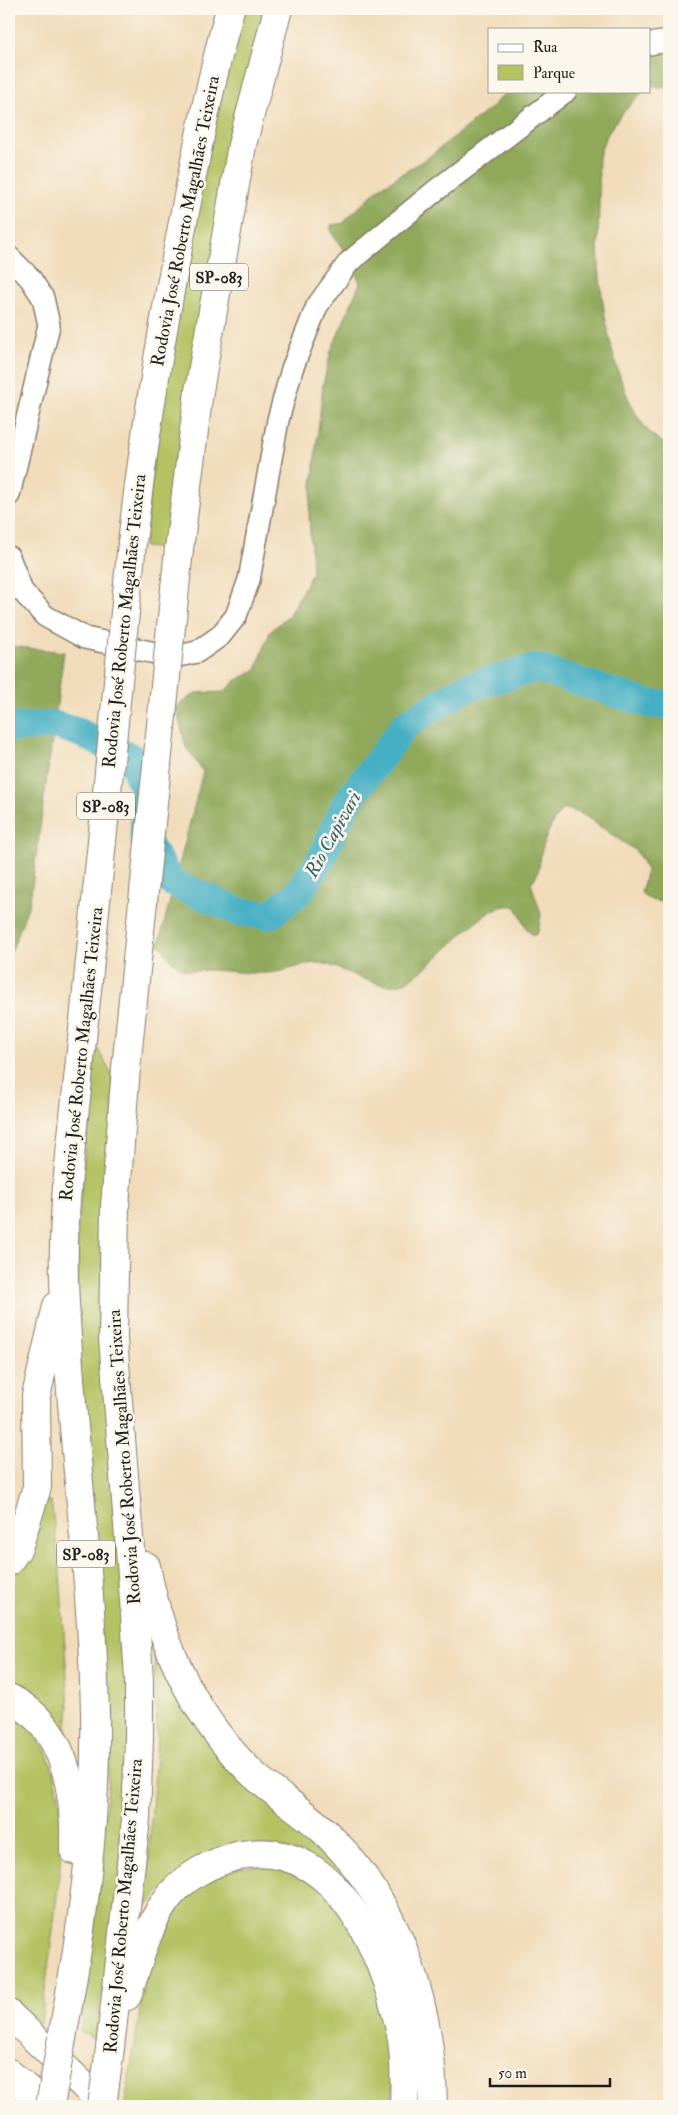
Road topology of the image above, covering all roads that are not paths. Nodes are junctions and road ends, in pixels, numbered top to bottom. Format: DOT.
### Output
graph roads {
  1 [pos="230,9"];
  2 [pos="278,9"];
  3 [pos="669,41"];
  4 [pos="650,44"];
  5 [pos="565,92"];
  6 [pos="9,257"];
  7 [pos="9,494"];
  8 [pos="9,557"];
  9 [pos="64,1277"];
  10 [pos="118,1419"];
  11 [pos="9,1561"];
  12 [pos="9,1698"];
  13 [pos="9,2014"];
  14 [pos="64,2028"];
  15 [pos="112,2042"];
  16 [pos="9,2073"];
  17 [pos="48,2106"];
  18 [pos="103,2106"];
  19 [pos="404,2106"];
  20 [pos="433,2106"];
  1 -- 9 [label="highway, Rodovia José Roberto Magalhães Teixeira / SP-083, bridge"];
  2 -- 10 [label="highway, Rodovia José Roberto Magalhães Teixeira / SP-083, bridge"];
  3 -- 4 [label="street"];
  5 -- 8 [label="street"];
  6 -- 7 [label="street"];
  9 -- 11 [label="highway"];
  9 -- 14 [label="highway, Rodovia José Roberto Magalhães Teixeira / SP-083"];
  10 -- 15 [label="highway, Rodovia José Roberto Magalhães Teixeira / SP-083"];
  10 -- 20 [label="highway"];
  12 -- 14 [label="highway"];
  13 -- 18 [label="highway"];
  14 -- 17 [label="highway, Rodovia José Roberto Magalhães Teixeira / SP-083, bridge"];
  15 -- 18 [label="highway, Rodovia José Roberto Magalhães Teixeira / SP-083, bridge"];
  15 -- 19 [label="highway"];
  16 -- 17 [label="highway"];
}
